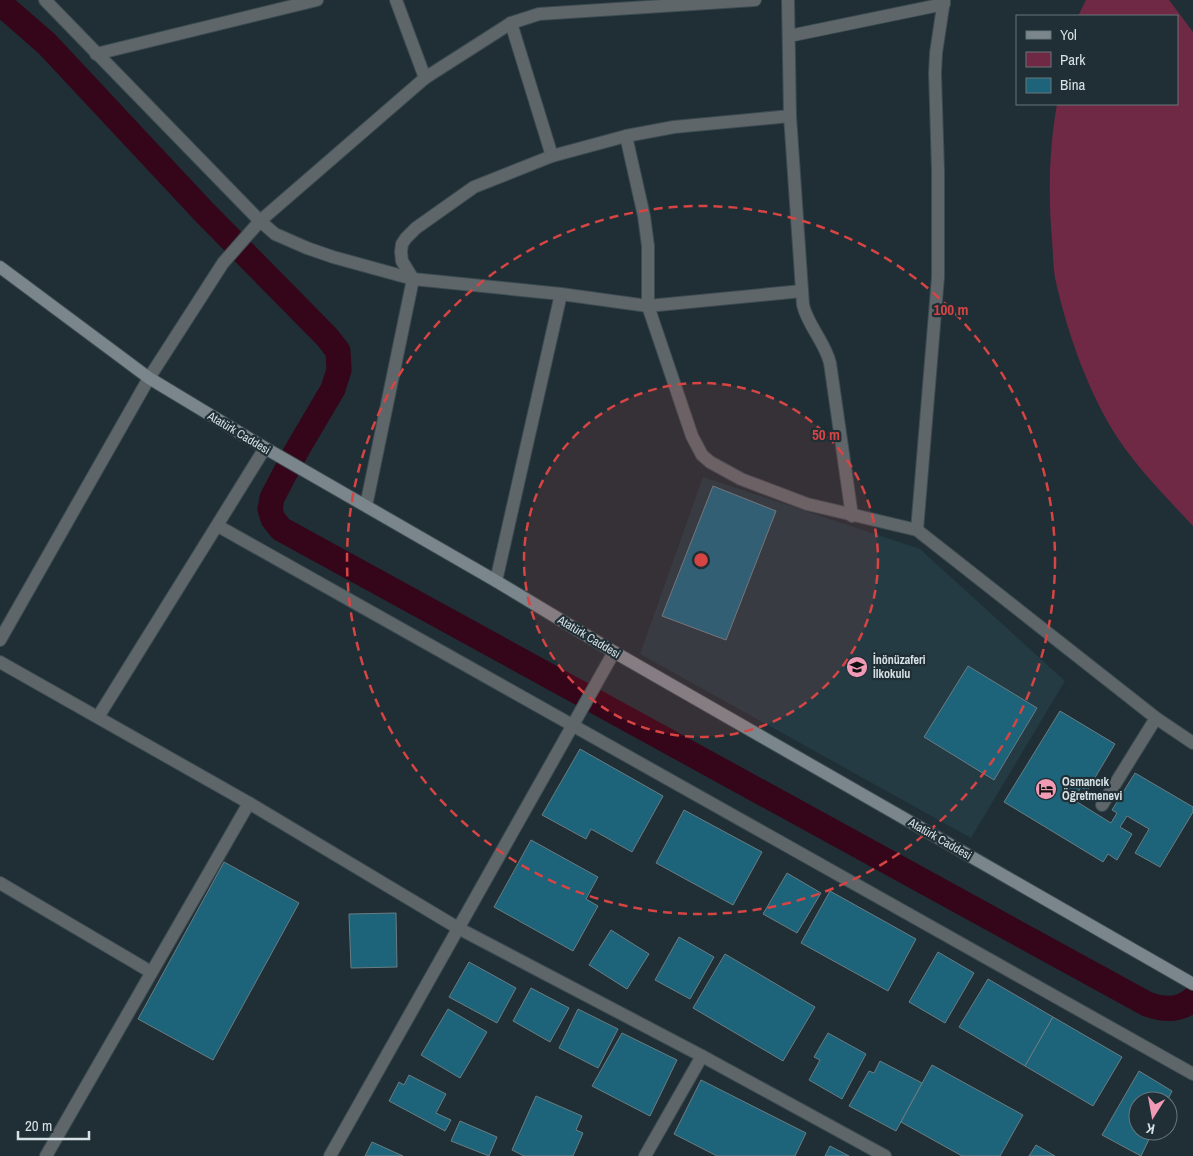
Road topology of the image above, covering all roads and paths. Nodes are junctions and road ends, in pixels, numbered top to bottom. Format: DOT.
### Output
graph roads {
  1 [pos="45,0"];
  2 [pos="317,0"];
  3 [pos="396,0"];
  4 [pos="755,0"];
  5 [pos="788,0"];
  6 [pos="944,2"];
  7 [pos="511,23"];
  8 [pos="788,36"];
  9 [pos="96,54"];
  10 [pos="425,78"];
  11 [pos="790,116"];
  12 [pos="626,136"];
  13 [pos="552,156"];
  14 [pos="260,221"];
  15 [pos="0,267"];
  16 [pos="414,279"];
  17 [pos="802,292"];
  18 [pos="561,294"];
  19 [pos="648,306"];
  20 [pos="149,378"];
  21 [pos="265,448"];
  22 [pos="366,506"];
  23 [pos="852,516"];
  24 [pos="218,526"];
  25 [pos="916,530"];
  26 [pos="496,580"];
  27 [pos="0,640"];
  28 [pos="614,652"];
  29 [pos="0,662"];
  30 [pos="98,717"];
  31 [pos="1156,718"];
  32 [pos="573,725"];
  33 [pos="1193,743"];
  34 [pos="249,803"];
  35 [pos="1102,805"];
  36 [pos="0,883"];
  37 [pos="458,928"];
  38 [pos="151,972"];
  39 [pos="1193,984"];
  40 [pos="702,1056"];
  41 [pos="1193,1074"];
  42 [pos="46,1156"];
  43 [pos="330,1156"];
  44 [pos="645,1156"];
  45 [pos="885,1156"];
  1 -- 9 [label="street"];
  2 -- 9 [label="street"];
  3 -- 10 [label="street"];
  4 -- 7 [label="street"];
  5 -- 8 [label="street"];
  6 -- 8 [label="street"];
  6 -- 25 [label="street"];
  7 -- 10 [label="street"];
  7 -- 13 [label="street"];
  8 -- 11 [label="street"];
  9 -- 14 [label="street"];
  10 -- 14 [label="street"];
  11 -- 12 [label="street"];
  11 -- 17 [label="street"];
  12 -- 13 [label="street"];
  12 -- 19 [label="street"];
  13 -- 16 [label="street"];
  14 -- 16 [label="street"];
  14 -- 20 [label="street"];
  15 -- 20 [label="street, Atatürk Caddesi"];
  16 -- 18 [label="street"];
  16 -- 22 [label="street"];
  17 -- 19 [label="street"];
  17 -- 23 [label="street"];
  18 -- 19 [label="street"];
  18 -- 26 [label="street"];
  19 -- 23 [label="street"];
  20 -- 21 [label="street, Atatürk Caddesi"];
  20 -- 27 [label="street"];
  21 -- 22 [label="street, Atatürk Caddesi"];
  21 -- 24 [label="street"];
  22 -- 26 [label="street, Atatürk Caddesi"];
  23 -- 25 [label="street"];
  24 -- 30 [label="street"];
  24 -- 32 [label="street"];
  25 -- 31 [label="street"];
  26 -- 28 [label="street, Atatürk Caddesi"];
  28 -- 32 [label="street"];
  28 -- 39 [label="street, Atatürk Caddesi"];
  29 -- 30 [label="street"];
  30 -- 34 [label="street"];
  31 -- 33 [label="street"];
  31 -- 35 [label="street"];
  32 -- 37 [label="street"];
  32 -- 41 [label="street"];
  34 -- 37 [label="street"];
  34 -- 38 [label="street"];
  36 -- 38 [label="street"];
  37 -- 40 [label="street"];
  37 -- 43 [label="street"];
  38 -- 42 [label="street"];
  40 -- 44 [label="street"];
  40 -- 45 [label="street"];
}
